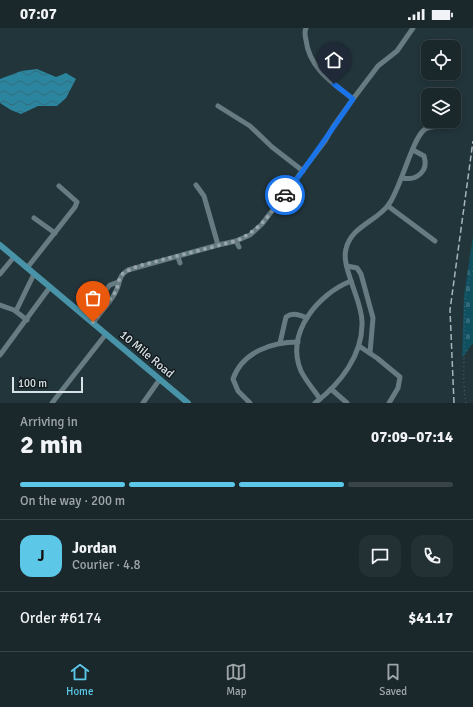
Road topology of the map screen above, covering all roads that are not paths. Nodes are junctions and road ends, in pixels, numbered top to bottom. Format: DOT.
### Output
graph roads {
  1 [pos="306,28"];
  2 [pos="413,28"];
  3 [pos="353,99"];
  4 [pos="218,106"];
  5 [pos="430,128"];
  6 [pos="413,150"];
  7 [pos="303,171"];
  8 [pos="402,178"];
  9 [pos="196,185"];
  10 [pos="59,186"];
  11 [pos="388,206"];
  12 [pos="34,218"];
  13 [pos="55,233"];
  14 [pos="236,241"];
  15 [pos="434,241"];
  16 [pos="0,245"];
  17 [pos="218,245"];
  18 [pos="239,247"];
  19 [pos="14,257"];
  20 [pos="178,257"];
  21 [pos="180,263"];
  22 [pos="347,266"];
  23 [pos="27,268"];
  24 [pos="0,274"];
  25 [pos="34,274"];
  26 [pos="351,281"];
  27 [pos="118,282"];
  28 [pos="50,287"];
  29 [pos="0,305"];
  30 [pos="16,311"];
  31 [pos="84,316"];
  32 [pos="307,318"];
  33 [pos="27,320"];
  34 [pos="93,322"];
  35 [pos="106,334"];
  36 [pos="298,342"];
  37 [pos="280,343"];
  38 [pos="359,346"];
  39 [pos="370,353"];
  40 [pos="0,355"];
  41 [pos="160,379"];
  42 [pos="331,389"];
  43 [pos="320,399"];
  44 [pos="52,403"];
  45 [pos="142,403"];
  46 [pos="188,403"];
  47 [pos="250,403"];
  48 [pos="316,403"];
  49 [pos="347,403"];
  50 [pos="389,403"];
  1 -- 3 [label="street"];
  2 -- 3 [label="street"];
  3 -- 7 [label="street"];
  4 -- 7 [label="street"];
  5 -- 6 [label="street"];
  6 -- 8 [label="street"];
  6 -- 8 [label="street"];
  7 -- 14 [label="street"];
  8 -- 11 [label="street"];
  9 -- 17 [label="street"];
  10 -- 13 [label="street"];
  11 -- 15 [label="street"];
  11 -- 22 [label="street"];
  12 -- 13 [label="street"];
  13 -- 23 [label="street"];
  14 -- 17 [label="street"];
  14 -- 18 [label="street"];
  16 -- 19 [label="main road, 10 Mile Road"];
  17 -- 20 [label="street"];
  19 -- 23 [label="main road, 10 Mile Road"];
  19 -- 24 [label="street"];
  20 -- 21 [label="street"];
  20 -- 27 [label="street"];
  22 -- 26 [label="street"];
  22 -- 39 [label="street"];
  23 -- 25 [label="main road, 10 Mile Road"];
  25 -- 28 [label="main road, 10 Mile Road"];
  25 -- 30 [label="street"];
  26 -- 32 [label="street"];
  26 -- 38 [label="street"];
  27 -- 31 [label="street"];
  27 -- 34 [label="street"];
  28 -- 31 [label="main road, 10 Mile Road"];
  28 -- 33 [label="street"];
  29 -- 30 [label="street"];
  30 -- 33 [label="street"];
  31 -- 34 [label="main road, 10 Mile Road"];
  32 -- 36 [label="street"];
  32 -- 37 [label="street"];
  33 -- 40 [label="street"];
  34 -- 35 [label="main road, 10 Mile Road"];
  35 -- 41 [label="main road, 10 Mile Road"];
  35 -- 44 [label="street"];
  36 -- 37 [label="street"];
  36 -- 43 [label="street"];
  37 -- 47 [label="street"];
  38 -- 39 [label="street"];
  38 -- 42 [label="street"];
  39 -- 50 [label="street"];
  41 -- 45 [label="street"];
  41 -- 46 [label="main road, 10 Mile Road"];
  42 -- 43 [label="street"];
  42 -- 49 [label="street"];
  43 -- 48 [label="street"];
}
